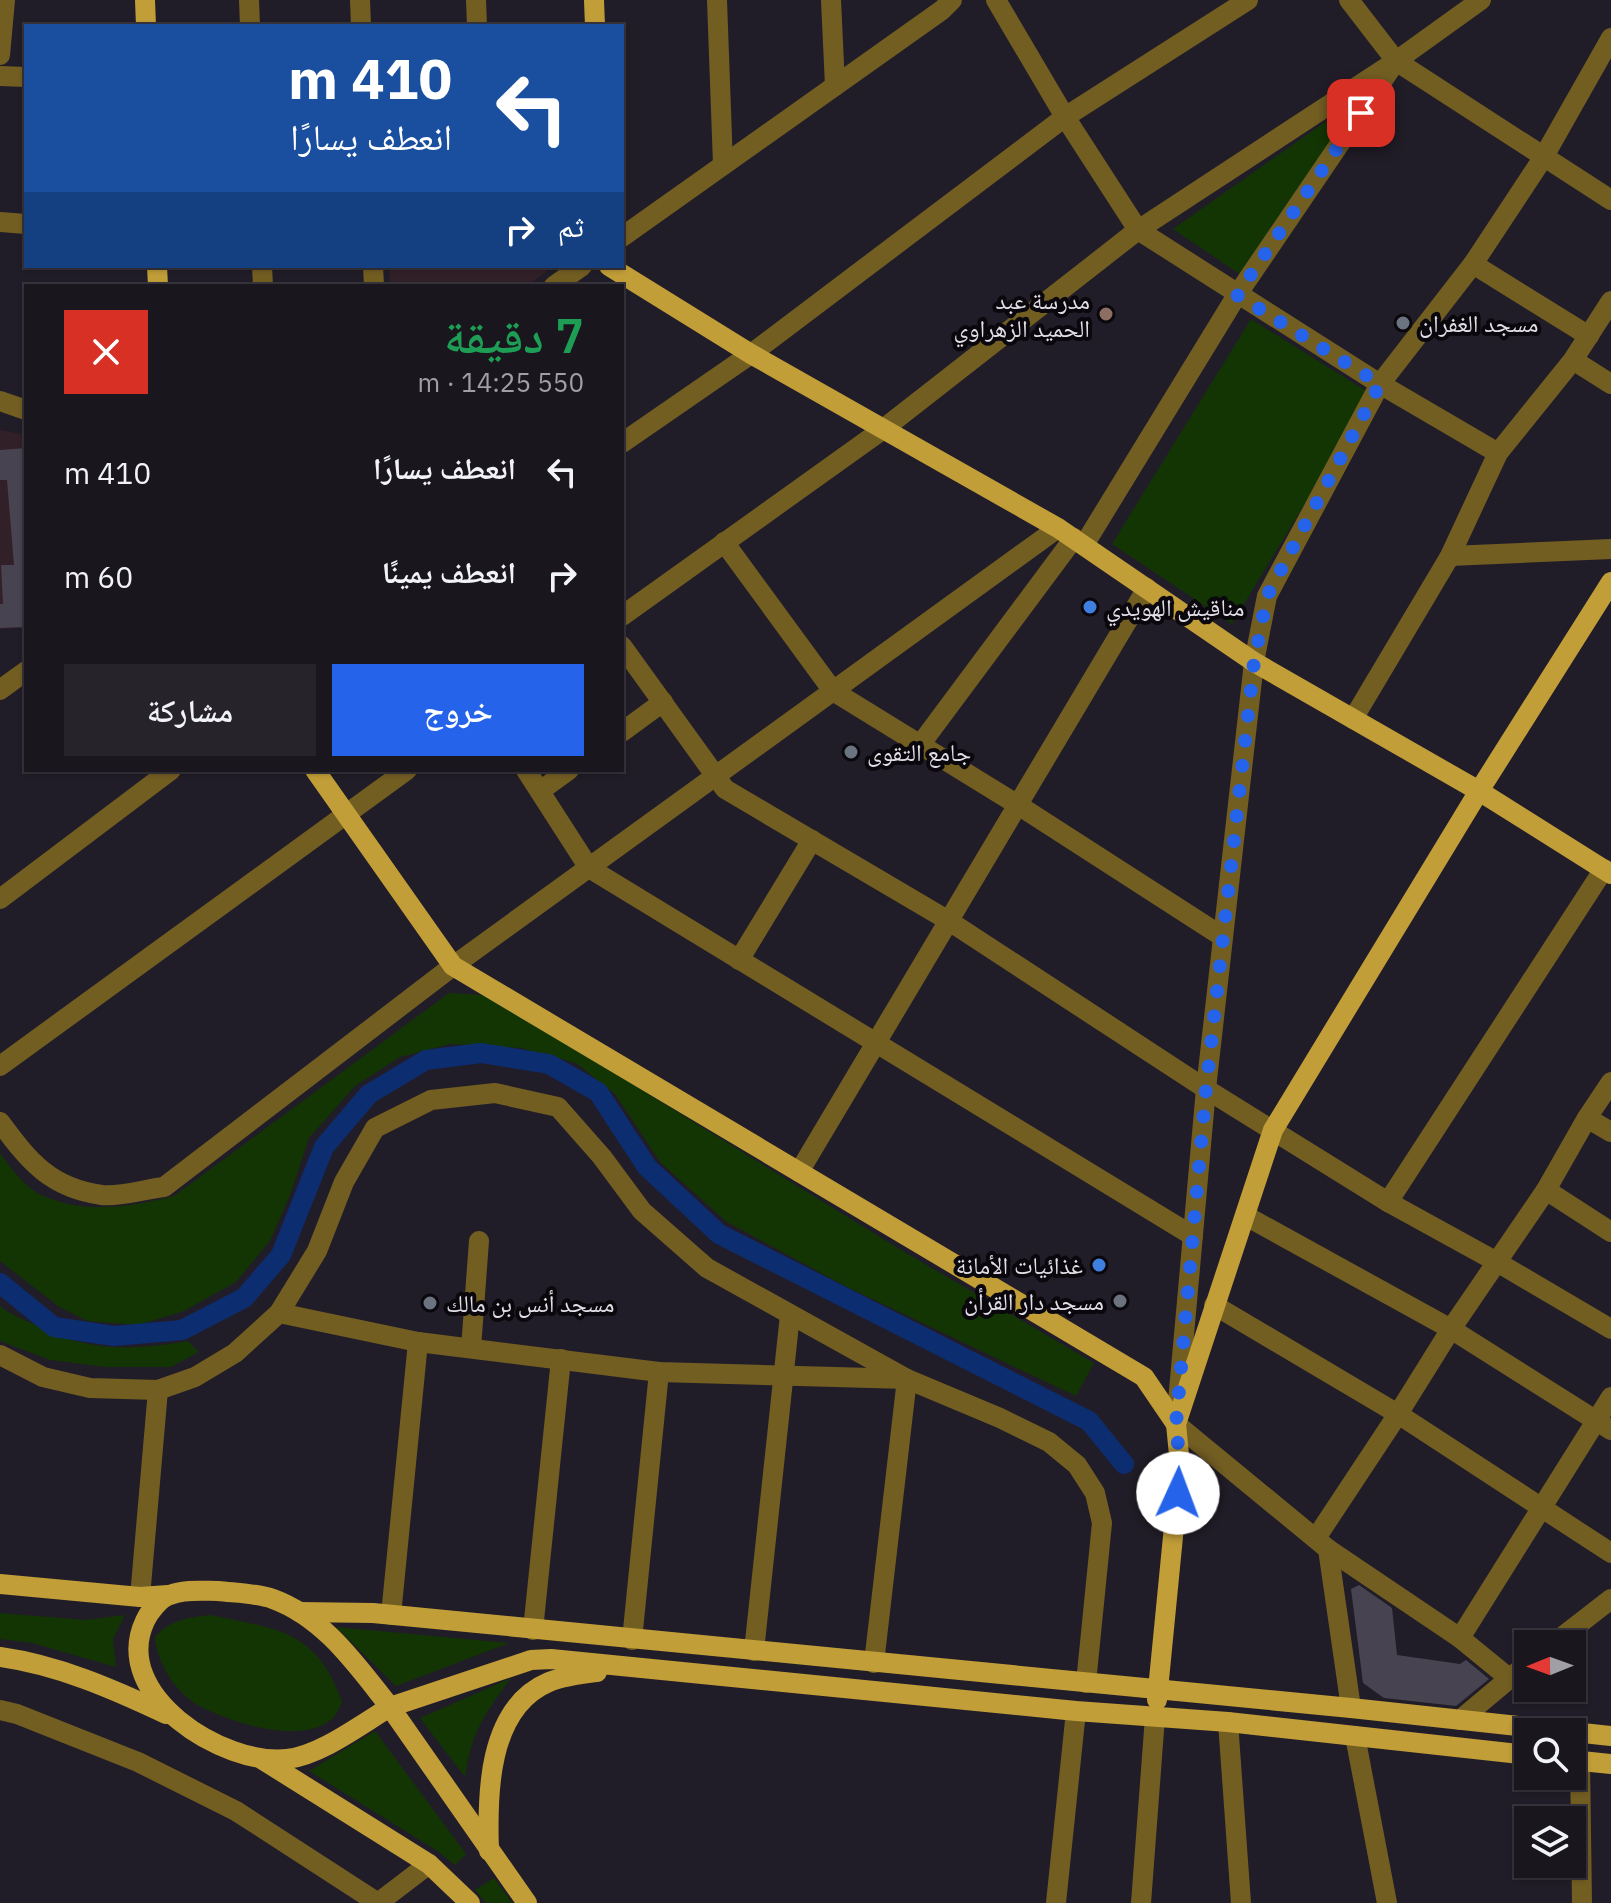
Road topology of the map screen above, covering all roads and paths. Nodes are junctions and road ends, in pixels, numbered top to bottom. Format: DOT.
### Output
graph roads {
  1 [pos="5,0"];
  2 [pos="145,0"];
  3 [pos="249,0"];
  4 [pos="360,0"];
  5 [pos="476,0"];
  6 [pos="594,0"];
  7 [pos="717,0"];
  8 [pos="831,0"];
  9 [pos="996,0"];
  10 [pos="1248,0"];
  11 [pos="1349,0"];
  12 [pos="1481,0"];
  13 [pos="945,3"];
  14 [pos="146,24"];
  15 [pos="250,24"];
  16 [pos="361,24"];
  17 [pos="477,24"];
  18 [pos="595,24"];
  19 [pos="1611,38"];
  20 [pos="0,55"];
  21 [pos="1396,61"];
  22 [pos="0,76"];
  23 [pos="24,77"];
  24 [pos="835,86"];
  25 [pos="1065,117"];
  26 [pos="1543,158"];
  27 [pos="723,165"];
  28 [pos="1611,200"];
  29 [pos="0,222"];
  30 [pos="24,224"];
  31 [pos="1138,230"];
  32 [pos="624,236"];
  33 [pos="1473,264"];
  34 [pos="579,268"];
  35 [pos="612,268"];
  36 [pos="557,284"];
  37 [pos="1237,295"];
  38 [pos="1611,301"];
  39 [pos="1589,336"];
  40 [pos="751,354"];
  41 [pos="1573,360"];
  42 [pos="1380,384"];
  43 [pos="1611,384"];
  44 [pos="0,401"];
  45 [pos="24,409"];
  46 [pos="882,430"];
  47 [pos="624,442"];
  48 [pos="1498,453"];
  49 [pos="1072,537"];
  50 [pos="724,542"];
  51 [pos="1611,549"];
  52 [pos="1450,556"];
  53 [pos="1611,582"];
  54 [pos="1147,588"];
  55 [pos="624,615"];
  56 [pos="624,649"];
  57 [pos="1254,662"];
  58 [pos="24,672"];
  59 [pos="0,690"];
  60 [pos="833,691"];
  61 [pos="663,702"];
  62 [pos="1353,719"];
  63 [pos="624,731"];
  64 [pos="920,745"];
  65 [pos="168,772"];
  66 [pos="316,772"];
  67 [pos="404,772"];
  68 [pos="527,772"];
  69 [pos="566,772"];
  70 [pos="717,775"];
  71 [pos="540,791"];
  72 [pos="1479,791"];
  73 [pos="1018,805"];
  74 [pos="347,813"];
  75 [pos="812,840"];
  76 [pos="589,868"];
  77 [pos="1608,871"];
  78 [pos="0,899"];
  79 [pos="949,921"];
  80 [pos="1223,937"];
  81 [pos="739,960"];
  82 [pos="453,966"];
  83 [pos="875,1043"];
  84 [pos="0,1066"];
  85 [pos="1611,1082"];
  86 [pos="1206,1089"];
  87 [pos="1587,1118"];
  88 [pos="0,1122"];
  89 [pos="1273,1130"];
  90 [pos="1611,1132"];
  91 [pos="799,1172"];
  92 [pos="1546,1190"];
  93 [pos="1388,1202"];
  94 [pos="1246,1216"];
  95 [pos="1611,1232"];
  96 [pos="1193,1236"];
  97 [pos="479,1241"];
  98 [pos="1497,1262"];
  99 [pos="1214,1305"];
  100 [pos="279,1313"];
  101 [pos="790,1315"];
  102 [pos="1451,1329"];
  103 [pos="1611,1329"];
  104 [pos="418,1342"];
  105 [pos="471,1348"];
  106 [pos="0,1355"];
  107 [pos="561,1359"];
  108 [pos="659,1372"];
  109 [pos="0,1373"];
  110 [pos="43,1377"];
  111 [pos="783,1377"];
  112 [pos="907,1379"];
  113 [pos="158,1390"];
  114 [pos="1611,1397"];
  115 [pos="1398,1414"];
  116 [pos="1176,1424"];
  117 [pos="1604,1425"];
  118 [pos="1541,1506"];
  119 [pos="1322,1544"];
  120 [pos="1611,1553"];
  121 [pos="0,1584"];
  122 [pos="168,1595"];
  123 [pos="140,1597"];
  124 [pos="1611,1599"];
  125 [pos="299,1612"];
  126 [pos="391,1615"];
  127 [pos="533,1630"];
  128 [pos="1571,1630"];
  129 [pos="1460,1638"];
  130 [pos="632,1640"];
  131 [pos="754,1651"];
  132 [pos="0,1657"];
  133 [pos="874,1663"];
  134 [pos="625,1668"];
  135 [pos="1514,1674"];
  136 [pos="1509,1678"];
  137 [pos="1086,1683"];
  138 [pos="1158,1690"];
  139 [pos="390,1707"];
  140 [pos="1351,1708"];
  141 [pos="0,1710"];
  142 [pos="1076,1711"];
  143 [pos="1155,1717"];
  144 [pos="175,1718"];
  145 [pos="1460,1720"];
  146 [pos="1228,1722"];
  147 [pos="1355,1736"];
  148 [pos="1611,1736"];
  149 [pos="1514,1753"];
  150 [pos="259,1758"];
  151 [pos="1586,1762"];
  152 [pos="1611,1764"];
  153 [pos="1577,1790"];
  154 [pos="489,1851"];
  155 [pos="429,1864"];
  156 [pos="470,1903"];
  157 [pos="527,1903"];
  158 [pos="1056,1903"];
  159 [pos="1141,1903"];
  160 [pos="1241,1903"];
  161 [pos="1387,1903"];
  162 [pos="1582,1903"];
  1 -- 20 [label="street"];
  2 -- 14 [label="main road"];
  3 -- 15 [label="street"];
  4 -- 16 [label="street"];
  5 -- 17 [label="street"];
  6 -- 18 [label="main road"];
  7 -- 27 [label="street"];
  8 -- 24 [label="street"];
  9 -- 25 [label="street"];
  10 -- 25 [label="street"];
  11 -- 21 [label="street"];
  12 -- 21 [label="street"];
  13 -- 24 [label="street"];
  19 -- 26 [label="street"];
  21 -- 26 [label="street"];
  21 -- 31 [label="street"];
  21 -- 37 [label="street"];
  22 -- 23 [label="street"];
  24 -- 27 [label="street"];
  25 -- 31 [label="street"];
  25 -- 40 [label="street"];
  26 -- 28 [label="street"];
  26 -- 33 [label="street"];
  27 -- 32 [label="street"];
  29 -- 30 [label="street"];
  31 -- 37 [label="street"];
  31 -- 46 [label="street"];
  33 -- 39 [label="street"];
  33 -- 42 [label="street"];
  34 -- 36 [label="street"];
  35 -- 40 [label="main road"];
  37 -- 42 [label="street"];
  37 -- 49 [label="street"];
  38 -- 39 [label="street"];
  39 -- 41 [label="street"];
  40 -- 46 [label="main road"];
  40 -- 47 [label="street"];
  41 -- 43 [label="street"];
  41 -- 48 [label="street"];
  42 -- 48 [label="street"];
  42 -- 57 [label="street"];
  44 -- 45 [label="street"];
  46 -- 49 [label="main road"];
  46 -- 50 [label="street"];
  48 -- 52 [label="street"];
  49 -- 54 [label="main road"];
  49 -- 60 [label="street"];
  49 -- 64 [label="street"];
  50 -- 55 [label="street"];
  50 -- 60 [label="street"];
  51 -- 52 [label="street"];
  52 -- 62 [label="street"];
  53 -- 72 [label="main road"];
  54 -- 57 [label="main road"];
  54 -- 73 [label="street"];
  56 -- 61 [label="street"];
  57 -- 62 [label="main road"];
  57 -- 80 [label="street"];
  58 -- 59 [label="street"];
  60 -- 64 [label="street"];
  60 -- 70 [label="street"];
  61 -- 63 [label="street"];
  61 -- 70 [label="street"];
  62 -- 72 [label="main road"];
  64 -- 73 [label="street"];
  65 -- 78 [label="street"];
  66 -- 74 [label="main road"];
  67 -- 74 [label="street"];
  68 -- 71 [label="street"];
  69 -- 71 [label="street"];
  70 -- 75 [label="street"];
  70 -- 76 [label="street"];
  71 -- 76 [label="street"];
  72 -- 77 [label="main road"];
  72 -- 89 [label="main road"];
  73 -- 79 [label="street"];
  73 -- 80 [label="street"];
  74 -- 82 [label="main road"];
  74 -- 84 [label="street"];
  75 -- 79 [label="street"];
  75 -- 81 [label="street"];
  76 -- 81 [label="street"];
  76 -- 82 [label="street"];
  77 -- 93 [label="street"];
  79 -- 83 [label="street"];
  79 -- 86 [label="street"];
  80 -- 86 [label="street"];
  81 -- 83 [label="street"];
  82 -- 88 [label="street"];
  82 -- 91 [label="main road"];
  83 -- 91 [label="street"];
  83 -- 96 [label="street"];
  85 -- 87 [label="street"];
  86 -- 89 [label="street"];
  86 -- 96 [label="street"];
  87 -- 90 [label="street"];
  87 -- 92 [label="street"];
  89 -- 93 [label="street"];
  89 -- 94 [label="main road"];
  91 -- 116 [label="main road"];
  92 -- 95 [label="street"];
  92 -- 98 [label="street"];
  93 -- 98 [label="street"];
  94 -- 99 [label="main road"];
  94 -- 102 [label="street"];
  96 -- 116 [label="street"];
  97 -- 105 [label="street"];
  98 -- 102 [label="street"];
  98 -- 103 [label="street"];
  99 -- 115 [label="street"];
  99 -- 116 [label="main road"];
  100 -- 101 [label="street"];
  100 -- 104 [label="street"];
  100 -- 113 [label="street"];
  101 -- 111 [label="street"];
  101 -- 112 [label="street"];
  102 -- 115 [label="street"];
  102 -- 117 [label="street"];
  104 -- 105 [label="street"];
  104 -- 126 [label="street"];
  105 -- 107 [label="street"];
  106 -- 110 [label="street"];
  107 -- 108 [label="street"];
  107 -- 127 [label="street"];
  108 -- 111 [label="street"];
  108 -- 130 [label="street"];
  109 -- 110 [label="street"];
  110 -- 113 [label="street"];
  111 -- 112 [label="street"];
  111 -- 131 [label="street"];
  112 -- 133 [label="street"];
  112 -- 137 [label="street"];
  113 -- 123 [label="street"];
  114 -- 117 [label="street"];
  115 -- 118 [label="street"];
  115 -- 119 [label="street"];
  116 -- 119 [label="street"];
  116 -- 138 [label="main road"];
  117 -- 118 [label="street"];
  118 -- 120 [label="street"];
  118 -- 129 [label="street"];
  119 -- 129 [label="street"];
  119 -- 140 [label="street"];
  121 -- 123 [label="main road"];
  122 -- 123 [label="main road"];
  122 -- 125 [label="main road"];
  122 -- 144 [label="main road"];
  124 -- 128 [label="street"];
  125 -- 126 [label="main road"];
  125 -- 139 [label="main road"];
  126 -- 127 [label="main road"];
  127 -- 130 [label="main road"];
  129 -- 136 [label="street"];
  130 -- 131 [label="main road"];
  131 -- 133 [label="main road"];
  132 -- 144 [label="main road"];
  133 -- 137 [label="main road"];
  134 -- 139 [label="main road"];
  134 -- 142 [label="main road"];
  134 -- 154 [label="main road"];
  135 -- 136 [label="street"];
  136 -- 145 [label="street"];
  137 -- 138 [label="main road"];
  138 -- 140 [label="main road"];
  138 -- 143 [label="main road"];
  139 -- 150 [label="main road"];
  139 -- 154 [label="main road"];
  140 -- 145 [label="main road"];
  141 -- 155 [label="street"];
  142 -- 143 [label="main road"];
  142 -- 158 [label="street"];
  143 -- 146 [label="main road"];
  143 -- 159 [label="street"];
  144 -- 150 [label="main road"];
  145 -- 148 [label="main road"];
  146 -- 147 [label="main road"];
  146 -- 160 [label="street"];
  147 -- 149 [label="main road"];
  147 -- 161 [label="street"];
  150 -- 155 [label="main road"];
  151 -- 152 [label="main road"];
  153 -- 162 [label="street"];
  154 -- 157 [label="main road"];
  155 -- 156 [label="main road"];
}
